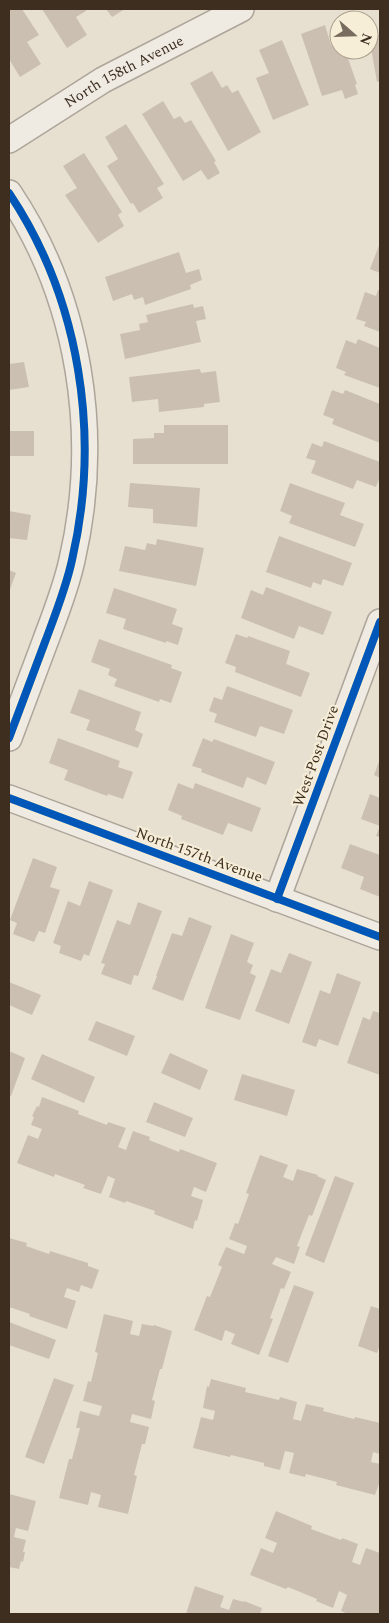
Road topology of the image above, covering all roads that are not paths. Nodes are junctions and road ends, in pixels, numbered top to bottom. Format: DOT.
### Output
graph roads {
  1 [pos="241,9"];
  2 [pos="9,140"];
  3 [pos="9,193"];
  4 [pos="380,622"];
  5 [pos="9,738"];
  6 [pos="9,798"];
  7 [pos="277,899"];
  8 [pos="380,937"];
  1 -- 2 [label="street, North 158th Avenue"];
  3 -- 5 [label="street"];
  4 -- 7 [label="street, West Post Drive"];
  6 -- 7 [label="street, North 157th Avenue"];
  7 -- 8 [label="street, North 157th Avenue"];
}
